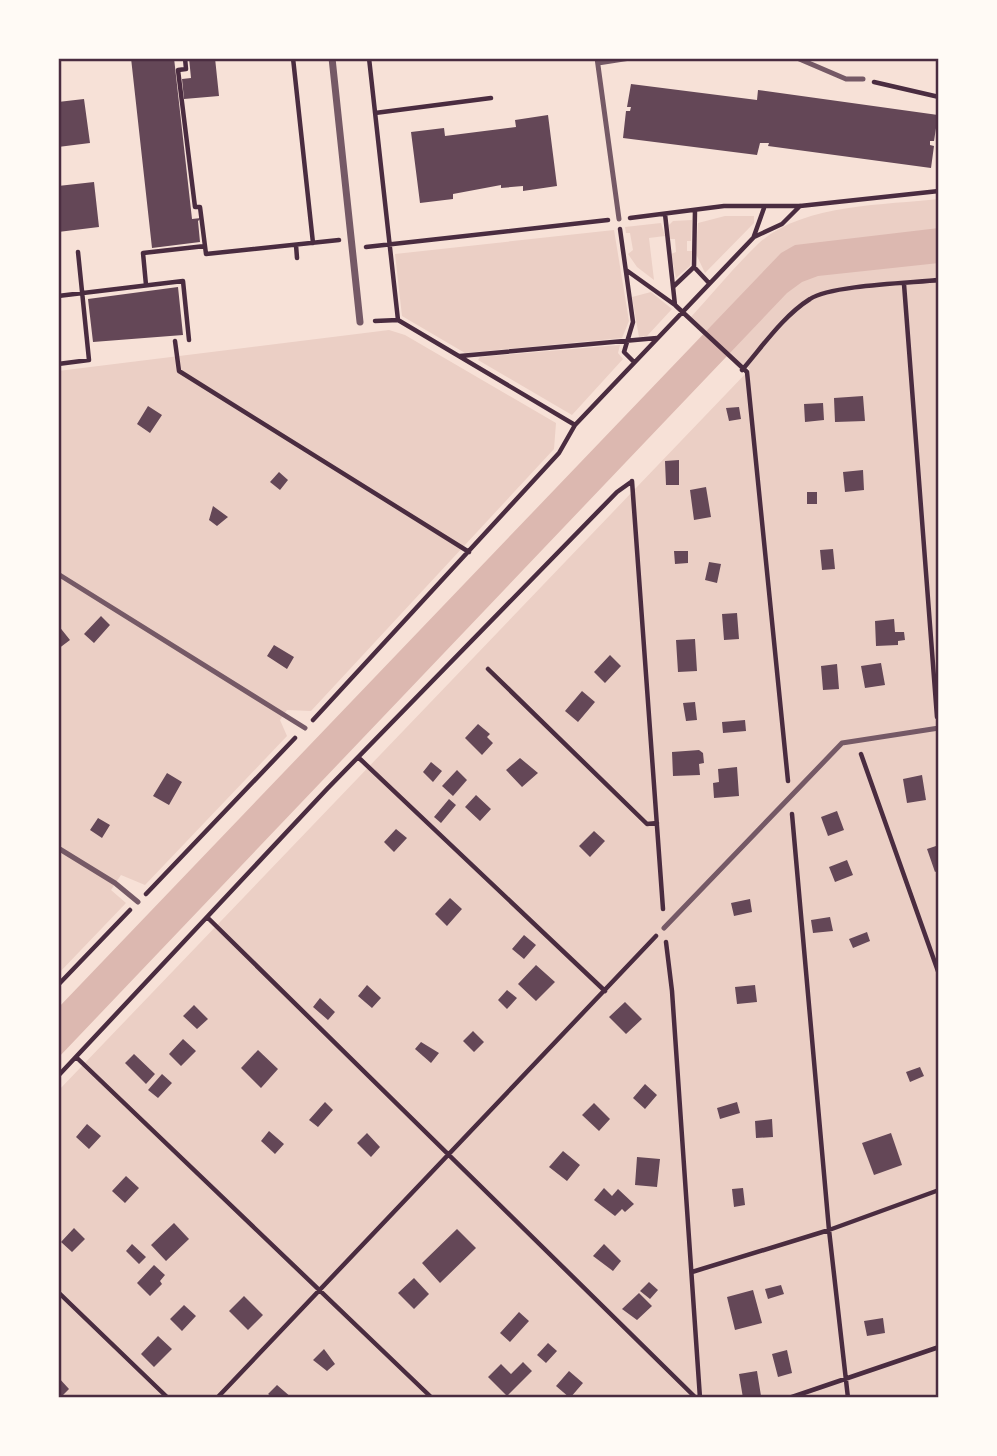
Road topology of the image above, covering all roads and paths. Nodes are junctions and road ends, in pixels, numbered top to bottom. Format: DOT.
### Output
graph roads {
  1 [pos="185,58"];
  2 [pos="293,58"];
  3 [pos="332,58"];
  4 [pos="369,58"];
  5 [pos="630,58"];
  6 [pos="797,58"];
  7 [pos="597,60"];
  8 [pos="863,79"];
  9 [pos="939,97"];
  10 [pos="491,98"];
  11 [pos="375,113"];
  12 [pos="939,191"];
  13 [pos="800,206"];
  14 [pos="765,208"];
  15 [pos="695,210"];
  16 [pos="665,214"];
  17 [pos="619,219"];
  18 [pos="754,237"];
  19 [pos="351,238"];
  20 [pos="313,243"];
  21 [pos="296,245"];
  22 [pos="390,245"];
  23 [pos="205,246"];
  24 [pos="352,249"];
  25 [pos="78,252"];
  26 [pos="297,258"];
  27 [pos="694,267"];
  28 [pos="626,270"];
  29 [pos="939,280"];
  30 [pos="709,283"];
  31 [pos="904,284"];
  32 [pos="146,285"];
  33 [pos="673,286"];
  34 [pos="83,293"];
  35 [pos="58,296"];
  36 [pos="675,305"];
  37 [pos="681,313"];
  38 [pos="398,320"];
  39 [pos="360,321"];
  40 [pos="657,338"];
  41 [pos="189,340"];
  42 [pos="175,341"];
  43 [pos="627,341"];
  44 [pos="459,356"];
  45 [pos="634,362"];
  46 [pos="58,364"];
  47 [pos="742,370"];
  48 [pos="575,425"];
  49 [pos="469,552"];
  50 [pos="58,574"];
  51 [pos="488,669"];
  52 [pos="305,728"];
  53 [pos="938,728"];
  54 [pos="855,740"];
  55 [pos="358,758"];
  56 [pos="790,798"];
  57 [pos="657,823"];
  58 [pos="58,848"];
  59 [pos="138,902"];
  60 [pos="206,917"];
  61 [pos="664,928"];
  62 [pos="939,974"];
  63 [pos="58,985"];
  64 [pos="605,991"];
  65 [pos="76,1058"];
  66 [pos="58,1076"];
  67 [pos="448,1157"];
  68 [pos="939,1190"];
  69 [pos="829,1230"];
  70 [pos="692,1272"];
  71 [pos="321,1291"];
  72 [pos="58,1292"];
  73 [pos="939,1347"];
  74 [pos="846,1380"];
  75 [pos="168,1398"];
  76 [pos="216,1398"];
  77 [pos="432,1398"];
  78 [pos="698,1398"];
  79 [pos="789,1398"];
  80 [pos="848,1398"];
  1 -- 23 [label="path"];
  2 -- 20 [label="path"];
  3 -- 19 [label="street"];
  4 -- 11 [label="path"];
  5 -- 7 [label="lane"];
  6 -- 8 [label="lane"];
  7 -- 17 [label="lane"];
  8 -- 9 [label="path"];
  10 -- 11 [label="path"];
  11 -- 22 [label="path"];
  12 -- 13 [label="path"];
  13 -- 14 [label="path"];
  13 -- 18 [label="path"];
  14 -- 15 [label="path"];
  14 -- 18 [label="path"];
  15 -- 16 [label="path"];
  15 -- 27 [label="path"];
  16 -- 17 [label="path"];
  16 -- 33 [label="path"];
  17 -- 22 [label="path"];
  17 -- 28 [label="path"];
  18 -- 30 [label="path"];
  19 -- 20 [label="path"];
  19 -- 24 [label="street"];
  20 -- 21 [label="path"];
  21 -- 23 [label="path"];
  21 -- 26 [label="path"];
  22 -- 24 [label="path"];
  22 -- 38 [label="path"];
  23 -- 32 [label="path"];
  24 -- 39 [label="street"];
  25 -- 34 [label="path"];
  27 -- 30 [label="path"];
  27 -- 33 [label="path"];
  28 -- 36 [label="path"];
  28 -- 43 [label="path"];
  29 -- 31 [label="path"];
  30 -- 37 [label="path"];
  31 -- 47 [label="path"];
  31 -- 53 [label="path"];
  32 -- 34 [label="path"];
  32 -- 41 [label="path"];
  33 -- 36 [label="path"];
  34 -- 35 [label="path"];
  34 -- 46 [label="path"];
  36 -- 37 [label="path"];
  37 -- 40 [label="path"];
  37 -- 47 [label="path"];
  38 -- 39 [label="path"];
  38 -- 44 [label="path"];
  40 -- 43 [label="path"];
  40 -- 45 [label="path"];
  42 -- 49 [label="path"];
  43 -- 44 [label="path"];
  43 -- 45 [label="path"];
  44 -- 48 [label="path"];
  45 -- 48 [label="path"];
  47 -- 56 [label="path"];
  48 -- 49 [label="path"];
  49 -- 52 [label="path"];
  50 -- 52 [label="lane"];
  51 -- 57 [label="path"];
  52 -- 59 [label="path"];
  53 -- 54 [label="lane"];
  54 -- 56 [label="lane"];
  54 -- 62 [label="path"];
  55 -- 57 [label="path"];
  55 -- 60 [label="path"];
  55 -- 64 [label="path"];
  56 -- 61 [label="lane"];
  56 -- 69 [label="path"];
  57 -- 61 [label="path"];
  58 -- 59 [label="lane"];
  59 -- 63 [label="path"];
  60 -- 65 [label="path"];
  60 -- 67 [label="path"];
  61 -- 64 [label="path"];
  61 -- 70 [label="path"];
  64 -- 67 [label="path"];
  65 -- 66 [label="path"];
  65 -- 71 [label="path"];
  67 -- 71 [label="path"];
  67 -- 78 [label="path"];
  68 -- 69 [label="path"];
  69 -- 70 [label="path"];
  69 -- 74 [label="path"];
  70 -- 78 [label="path"];
  71 -- 76 [label="path"];
  71 -- 77 [label="path"];
  72 -- 75 [label="path"];
  73 -- 74 [label="path"];
  74 -- 79 [label="path"];
  74 -- 80 [label="path"];
}
